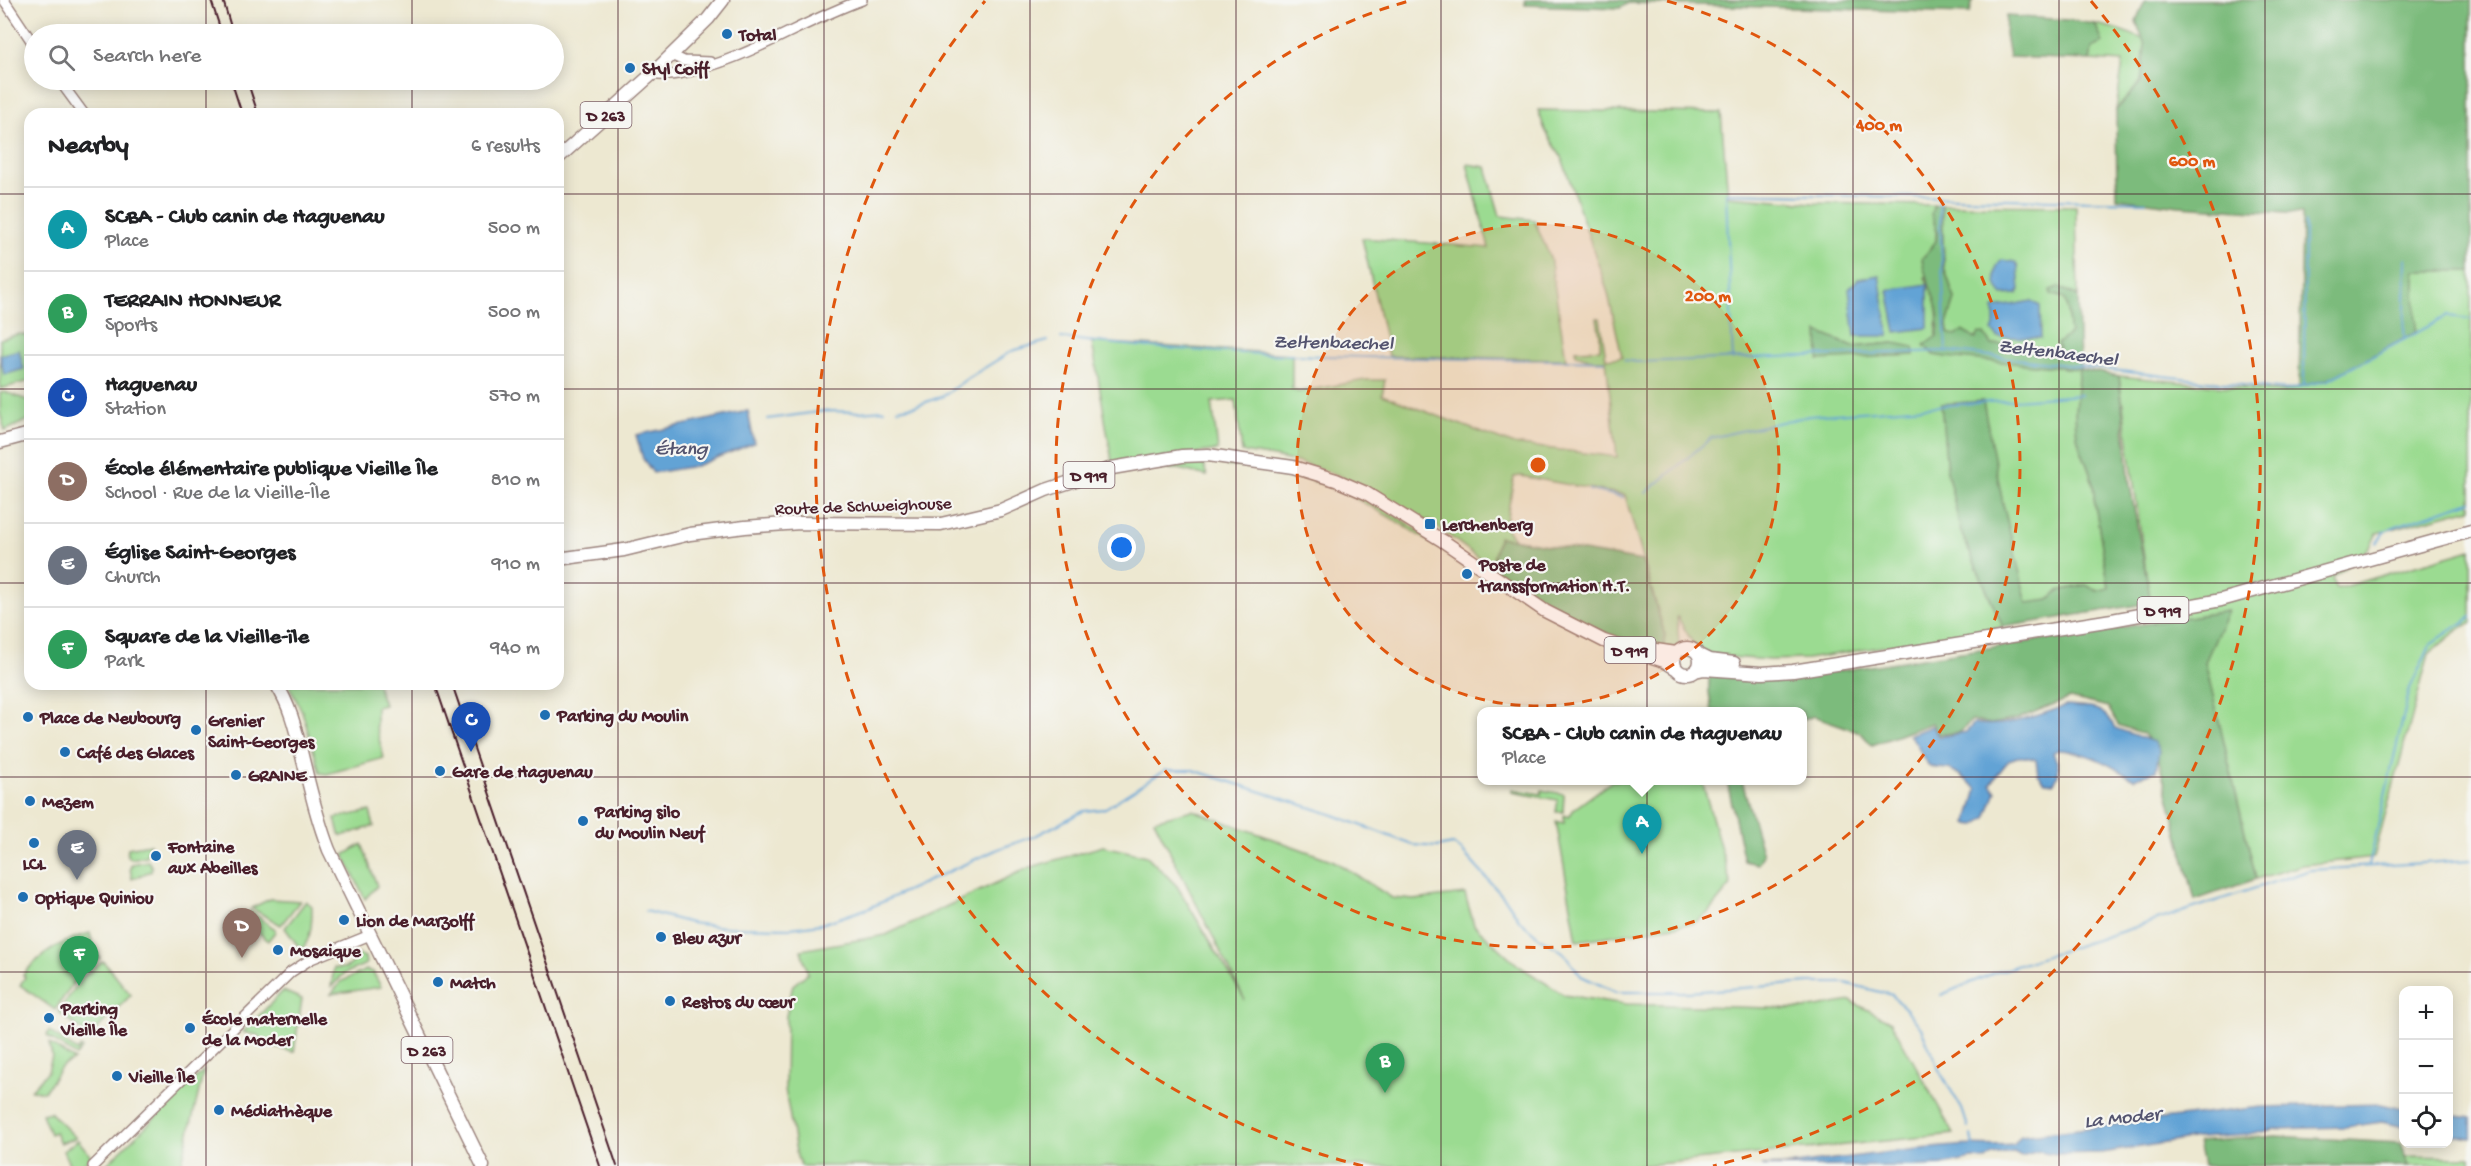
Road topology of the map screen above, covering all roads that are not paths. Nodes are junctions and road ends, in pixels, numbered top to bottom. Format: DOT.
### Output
graph roads {
  1 [pos="4,0"];
  2 [pos="723,0"];
  3 [pos="862,0"];
  4 [pos="24,30"];
  5 [pos="671,55"];
  6 [pos="722,61"];
  7 [pos="651,75"];
  8 [pos="66,90"];
  9 [pos="80,108"];
  10 [pos="564,153"];
  11 [pos="24,436"];
  12 [pos="0,442"];
  13 [pos="2471,531"];
  14 [pos="564,558"];
  15 [pos="1584,631"];
  16 [pos="1676,653"];
  17 [pos="1699,655"];
  18 [pos="1849,661"];
  19 [pos="1675,668"];
  20 [pos="1695,671"];
  21 [pos="280,690"];
  22 [pos="370,935"];
  23 [pos="93,1166"];
  24 [pos="483,1166"];
  1 -- 4 [label="street"];
  2 -- 5 [label="main road, D 263"];
  3 -- 6 [label="street"];
  5 -- 6 [label="street"];
  5 -- 7 [label="main road, D 263"];
  6 -- 7 [label="street"];
  7 -- 10 [label="main road, D 263"];
  8 -- 9 [label="street"];
  11 -- 12 [label="main road"];
  13 -- 18 [label="main road, D 919"];
  14 -- 15 [label="main road, Route de Schweighouse / D 919"];
  15 -- 16 [label="main road, Route de Schweighouse / D 919"];
  15 -- 19 [label="main road, Route de Schweighouse / D 919"];
  16 -- 17 [label="main road"];
  16 -- 19 [label="main road"];
  17 -- 18 [label="main road, D 919"];
  17 -- 20 [label="main road"];
  18 -- 20 [label="main road, D 919"];
  19 -- 20 [label="main road"];
  21 -- 22 [label="main road, D 263"];
  22 -- 23 [label="street"];
  22 -- 24 [label="main road, D 263"];
}
